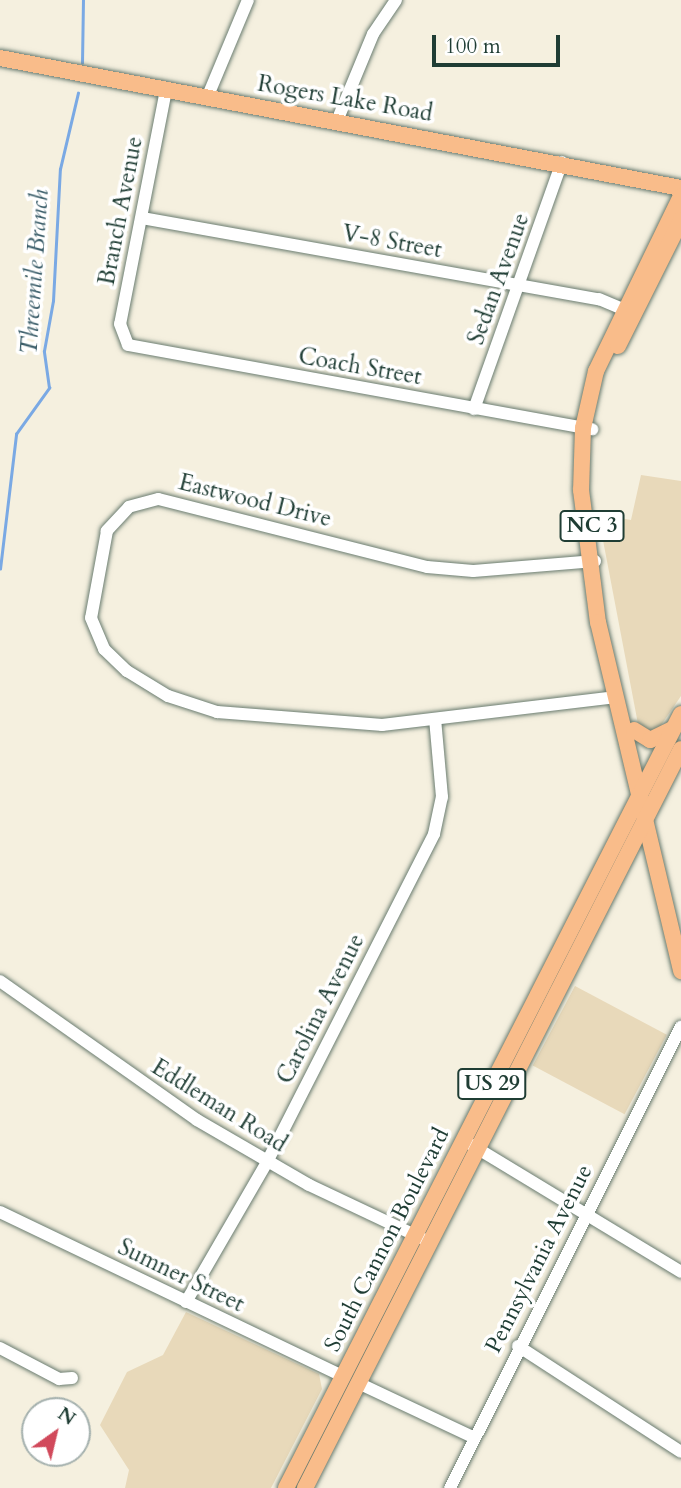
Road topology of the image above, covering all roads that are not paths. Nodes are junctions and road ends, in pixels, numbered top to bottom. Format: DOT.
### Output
graph roads {
  1 [pos="248,0"];
  2 [pos="396,0"];
  3 [pos="0,58"];
  4 [pos="166,90"];
  5 [pos="207,98"];
  6 [pos="337,121"];
  7 [pos="562,162"];
  8 [pos="681,188"];
  9 [pos="681,196"];
  10 [pos="142,218"];
  11 [pos="681,220"];
  12 [pos="519,285"];
  13 [pos="628,311"];
  14 [pos="122,340"];
  15 [pos="474,409"];
  16 [pos="587,428"];
  17 [pos="591,561"];
  18 [pos="617,697"];
  19 [pos="681,714"];
  20 [pos="435,719"];
  21 [pos="673,729"];
  22 [pos="634,730"];
  23 [pos="681,749"];
  24 [pos="646,798"];
  25 [pos="681,930"];
  26 [pos="681,971"];
  27 [pos="0,981"];
  28 [pos="677,1038"];
  29 [pos="471,1145"];
  30 [pos="267,1162"];
  31 [pos="0,1212"];
  32 [pos="586,1213"];
  33 [pos="422,1238"];
  34 [pos="681,1272"];
  35 [pos="186,1302"];
  36 [pos="518,1346"];
  37 [pos="0,1348"];
  38 [pos="72,1378"];
  39 [pos="351,1379"];
  40 [pos="473,1437"];
  41 [pos="681,1452"];
  42 [pos="455,1486"];
  43 [pos="286,1488"];
  44 [pos="305,1488"];
  1 -- 5 [label="street"];
  2 -- 6 [label="street"];
  3 -- 4 [label="main road, Rogers Lake Road"];
  4 -- 5 [label="main road, Rogers Lake Road"];
  4 -- 10 [label="street, Branch Avenue"];
  5 -- 6 [label="main road, Rogers Lake Road"];
  6 -- 7 [label="main road, Rogers Lake Road"];
  7 -- 8 [label="main road, Rogers Lake Road"];
  7 -- 12 [label="street, Sedan Avenue"];
  9 -- 13 [label="main road, NC 3"];
  10 -- 12 [label="street, V-8 Street"];
  10 -- 14 [label="street, Branch Avenue"];
  11 -- 13 [label="main road, NC 3"];
  12 -- 13 [label="street, V-8 Street"];
  12 -- 15 [label="street, Sedan Avenue"];
  13 -- 16 [label="main road, NC 3"];
  14 -- 15 [label="street, Coach Street"];
  15 -- 16 [label="street, Coach Street"];
  16 -- 17 [label="main road, NC 3"];
  17 -- 18 [label="main road, NC 3"];
  17 -- 20 [label="street, Eastwood Drive"];
  17 -- 22 [label="main road, NC 3"];
  18 -- 20 [label="street, Eastwood Drive"];
  18 -- 24 [label="main road, NC 3"];
  19 -- 21 [label="main road, South Cannon Boulevard / US 29"];
  20 -- 30 [label="street, Carolina Avenue"];
  21 -- 22 [label="main road"];
  21 -- 24 [label="main road, South Cannon Boulevard / US 29"];
  22 -- 24 [label="main road, NC 3"];
  23 -- 24 [label="main road, South Cannon Boulevard / US 29"];
  24 -- 25 [label="main road, NC 3"];
  24 -- 26 [label="main road, NC 3"];
  24 -- 29 [label="main road, South Cannon Boulevard / US 29"];
  24 -- 29 [label="main road, South Cannon Boulevard / US 29"];
  27 -- 30 [label="street, Eddleman Road"];
  28 -- 32 [label="street, Pennsylvania Avenue"];
  29 -- 32 [label="street"];
  29 -- 33 [label="main road, South Cannon Boulevard / US 29"];
  30 -- 33 [label="street, Eddleman Road"];
  30 -- 35 [label="street, Carolina Avenue"];
  31 -- 35 [label="street, Sumner Street"];
  32 -- 34 [label="street"];
  32 -- 36 [label="street, Pennsylvania Avenue"];
  33 -- 39 [label="main road, South Cannon Boulevard / US 29"];
  35 -- 39 [label="street, Sumner Street"];
  36 -- 40 [label="street, Pennsylvania Avenue"];
  36 -- 41 [label="street"];
  37 -- 38 [label="street"];
  39 -- 40 [label="street, Sumner Street"];
  39 -- 43 [label="main road, South Cannon Boulevard / US 29"];
  39 -- 44 [label="main road, South Cannon Boulevard / US 29"];
  40 -- 42 [label="street, Pennsylvania Avenue"];
}
